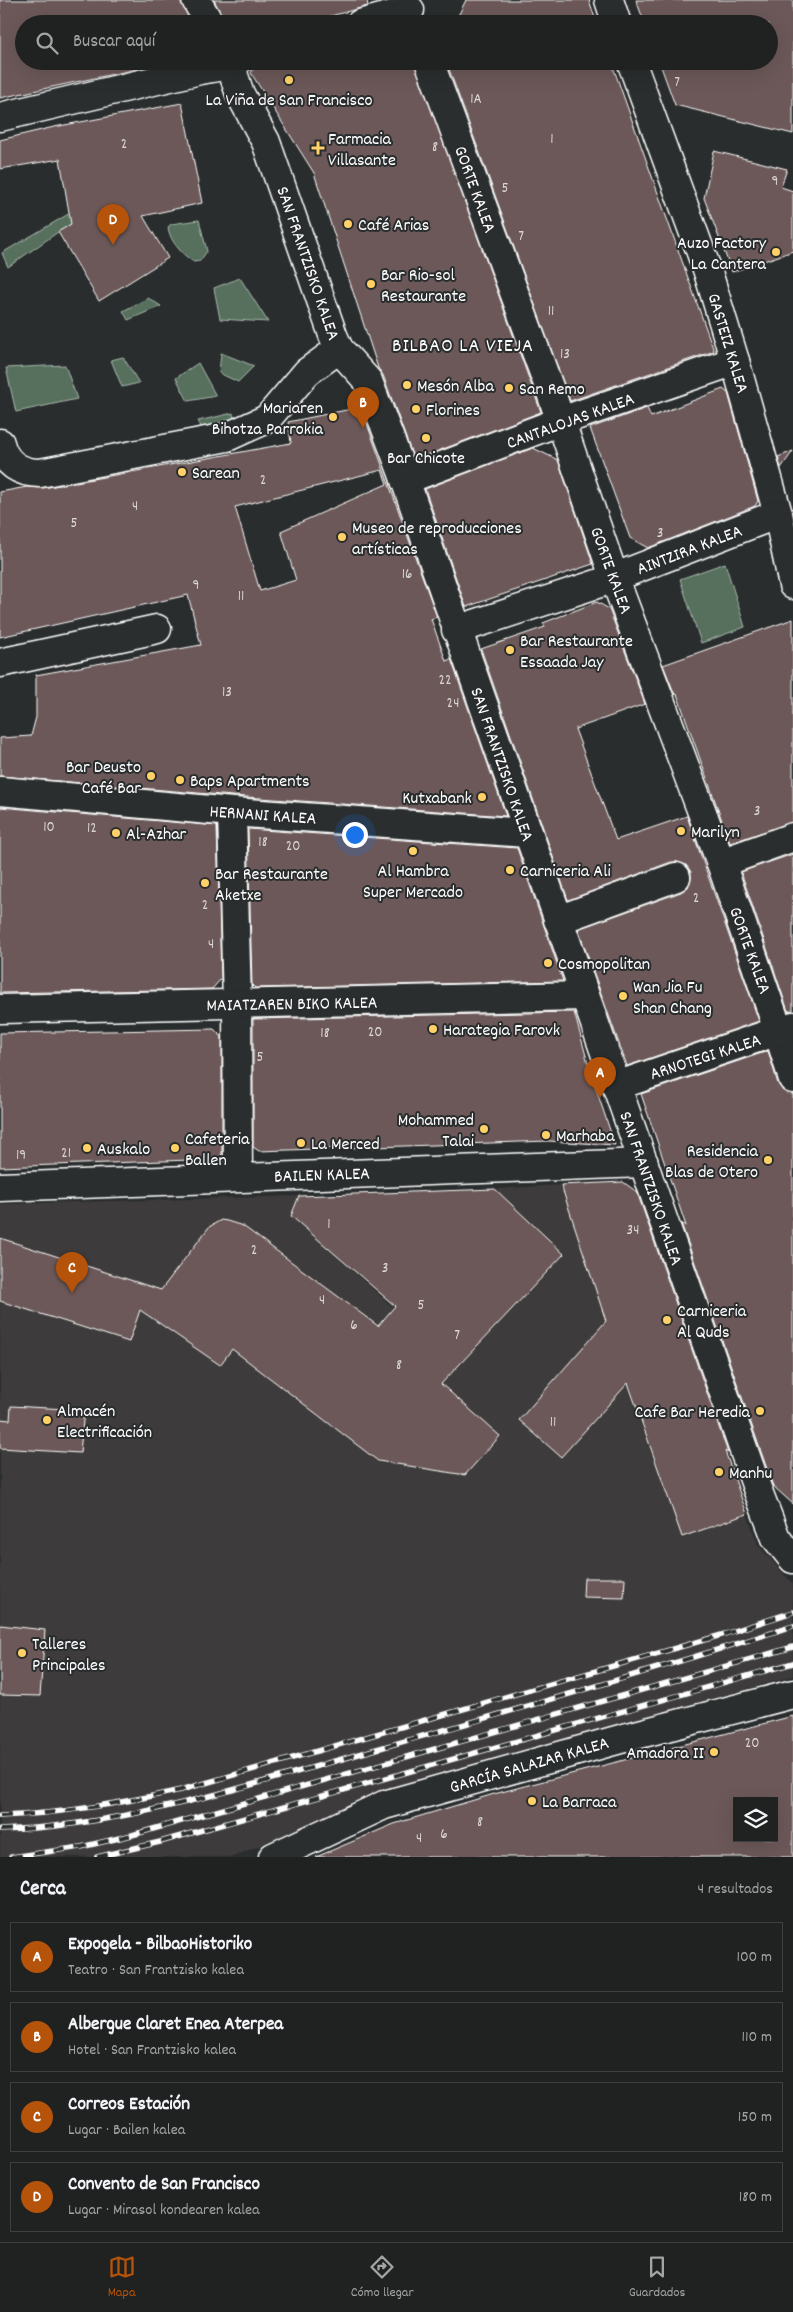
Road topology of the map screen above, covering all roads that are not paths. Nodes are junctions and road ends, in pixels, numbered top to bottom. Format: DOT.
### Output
graph roads {
  1 [pos="196,0"];
  2 [pos="609,0"];
  3 [pos="410,11"];
  4 [pos="205,15"];
  5 [pos="395,15"];
  6 [pos="614,15"];
  7 [pos="200,70"];
  8 [pos="234,70"];
  9 [pos="431,70"];
  10 [pos="634,70"];
  11 [pos="0,117"];
  12 [pos="339,349"];
  13 [pos="735,361"];
  14 [pos="561,421"];
  15 [pos="0,443"];
  16 [pos="405,480"];
  17 [pos="778,514"];
  18 [pos="614,577"];
  19 [pos="793,585"];
  20 [pos="157,629"];
  21 [pos="456,630"];
  22 [pos="0,663"];
  23 [pos="0,791"];
  24 [pos="232,812"];
  25 [pos="527,833"];
  26 [pos="793,837"];
  27 [pos="720,863"];
  28 [pos="676,878"];
  29 [pos="558,920"];
  30 [pos="585,996"];
  31 [pos="237,1004"];
  32 [pos="0,1010"];
  33 [pos="785,1029"];
  34 [pos="793,1079"];
  35 [pos="616,1086"];
  36 [pos="644,1163"];
  37 [pos="238,1177"];
  38 [pos="0,1187"];
  39 [pos="793,1559"];
  40 [pos="793,1694"];
  41 [pos="273,1857"];
  1 -- 4 [label="street"];
  2 -- 6 [label="street"];
  3 -- 5 [label="street"];
  7 -- 11 [label="street"];
  8 -- 12 [label="street, SAN FRANTZISKO KALEA"];
  9 -- 14 [label="street, GORTE KALEA"];
  10 -- 13 [label="street, GASTEIZ KALEA"];
  12 -- 15 [label="street"];
  12 -- 16 [label="street, SAN FRANTZISKO KALEA"];
  13 -- 14 [label="street, CANTALOJAS KALEA"];
  13 -- 17 [label="street, GASTEIZ KALEA"];
  14 -- 16 [label="street, CANTALOJAS KALEA"];
  14 -- 18 [label="street, GORTE KALEA"];
  16 -- 21 [label="street, SAN FRANTZISKO KALEA"];
  17 -- 18 [label="street, AINTZIRA KALEA"];
  17 -- 19 [label="street, GASTEIZ KALEA"];
  18 -- 21 [label="street, AINTZIRA KALEA"];
  18 -- 27 [label="street, GORTE KALEA"];
  20 -- 22 [label="street"];
  21 -- 25 [label="street, SAN FRANTZISKO KALEA"];
  23 -- 24 [label="street, HERNANI KALEA"];
  24 -- 25 [label="street, HERNANI KALEA"];
  24 -- 31 [label="street"];
  25 -- 29 [label="street, SAN FRANTZISKO KALEA"];
  26 -- 27 [label="street"];
  27 -- 33 [label="street, GORTE KALEA"];
  28 -- 29 [label="street"];
  29 -- 30 [label="street, SAN FRANTZISKO KALEA"];
  30 -- 31 [label="street, MAIATZAREN BIKO KALEA"];
  30 -- 35 [label="street, SAN FRANTZISKO KALEA"];
  31 -- 32 [label="street, MAIATZAREN BIKO KALEA"];
  31 -- 37 [label="street"];
  33 -- 34 [label="street, GORTE KALEA"];
  33 -- 35 [label="street, ARNOTEGI KALEA"];
  35 -- 36 [label="street, SAN FRANTZISKO KALEA"];
  36 -- 37 [label="street, BAILEN KALEA"];
  36 -- 39 [label="street, SAN FRANTZISKO KALEA"];
  37 -- 38 [label="street, BAILEN KALEA"];
  40 -- 41 [label="street, GARCÍA SALAZAR KALEA"];
}
